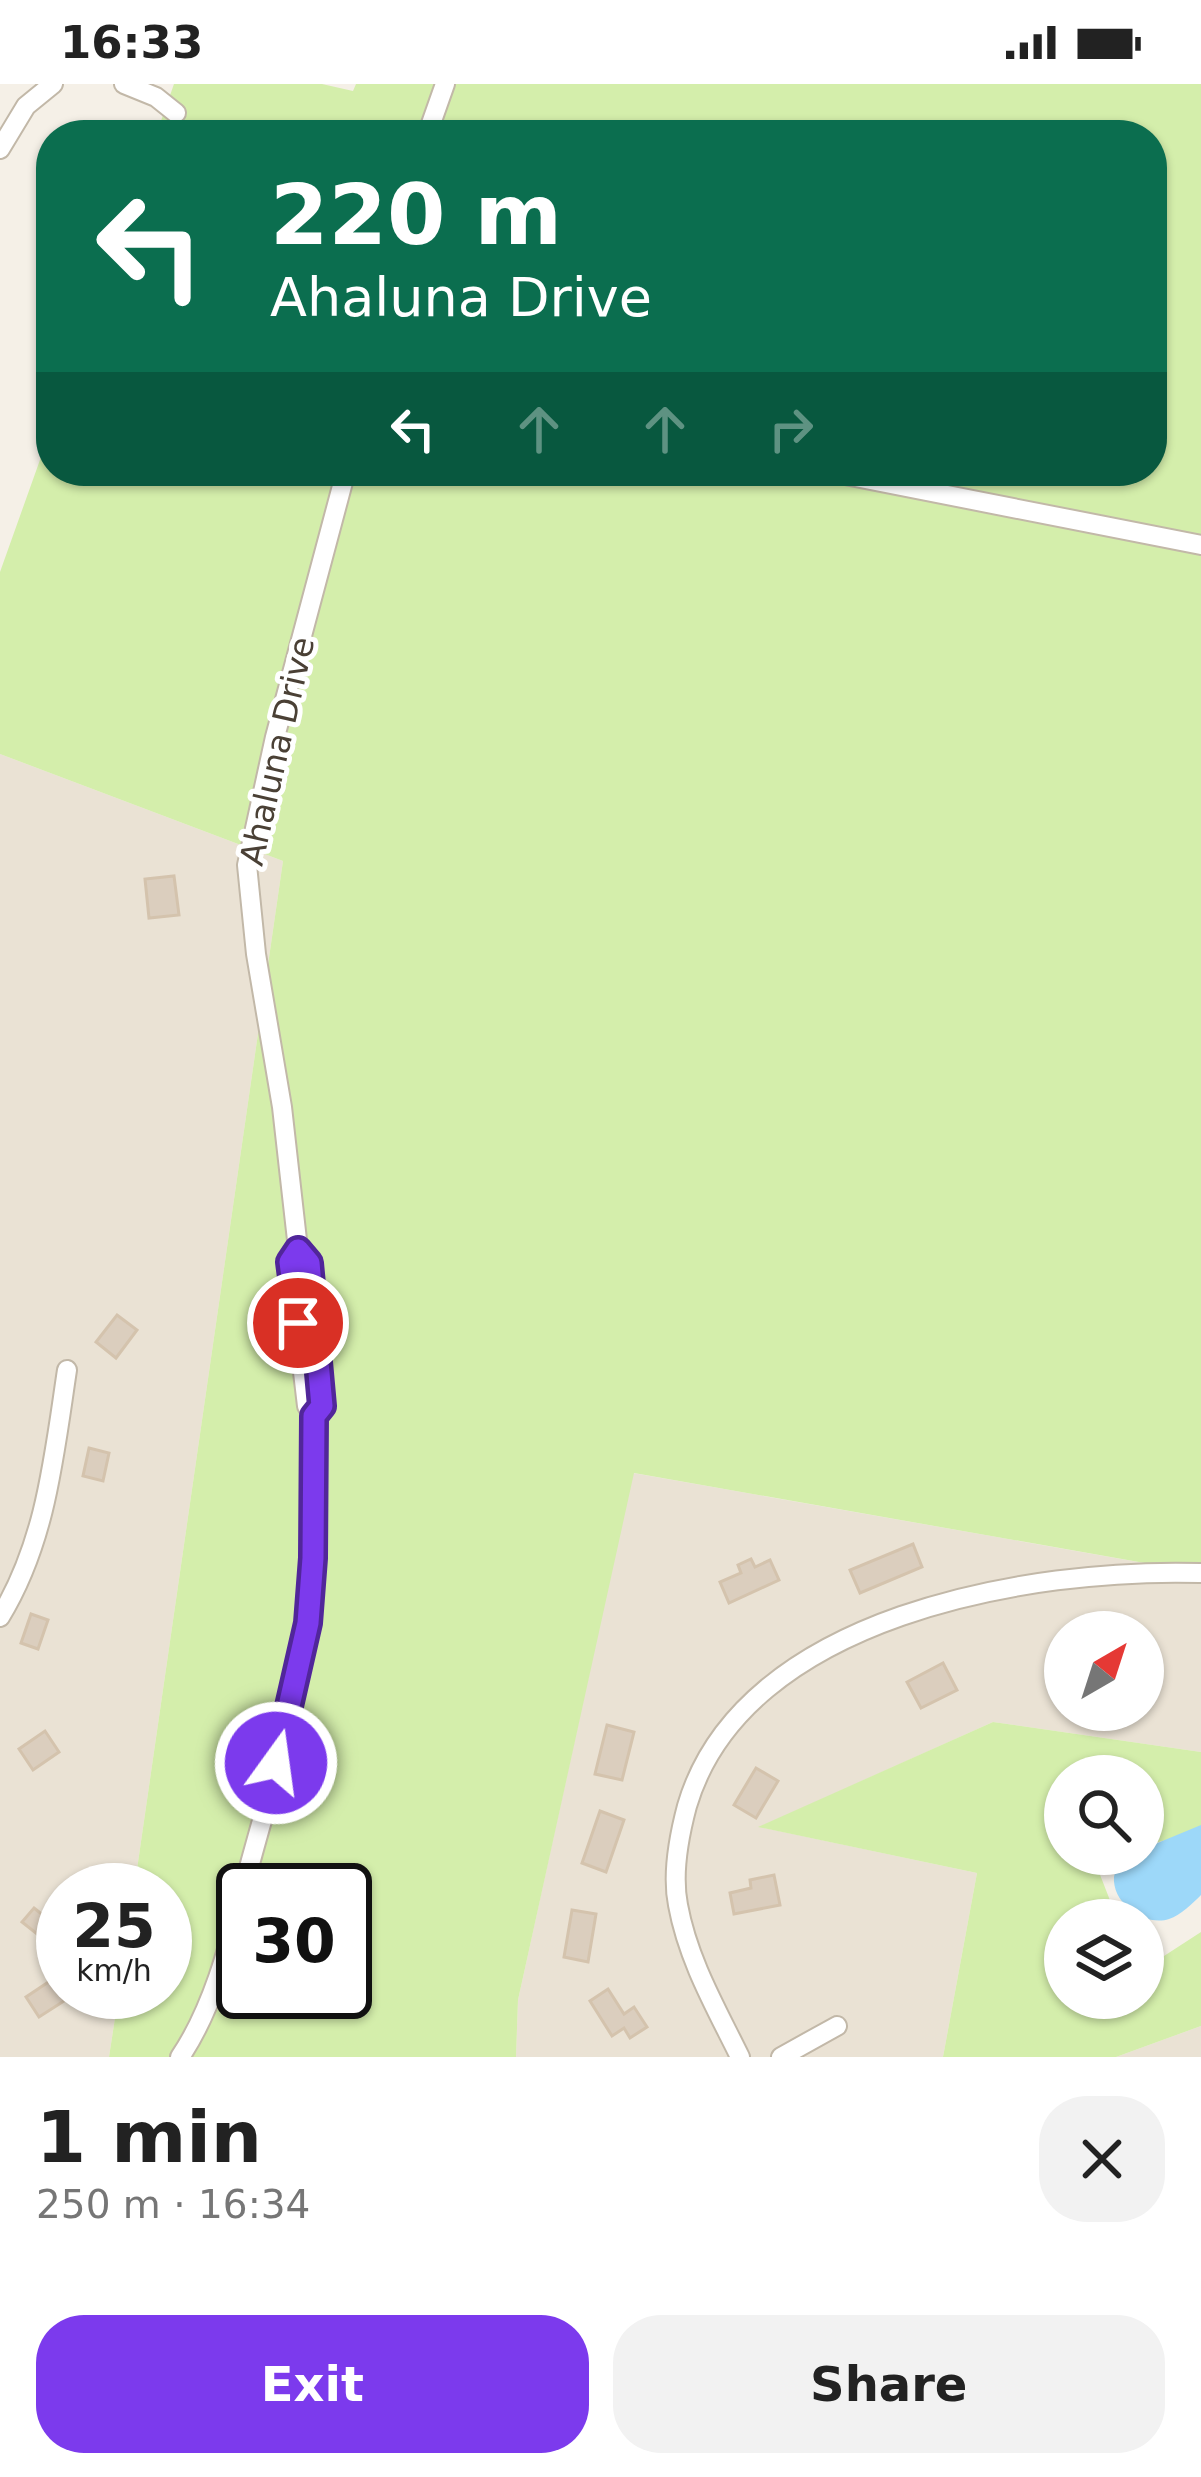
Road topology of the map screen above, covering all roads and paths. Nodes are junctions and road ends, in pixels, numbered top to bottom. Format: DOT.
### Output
graph roads {
  1 [pos="53,84"];
  2 [pos="124,84"];
  3 [pos="445,84"];
  4 [pos="176,113"];
  5 [pos="433,120"];
  6 [pos="0,149"];
  7 [pos="342,486"];
  8 [pos="901,486"];
  9 [pos="1201,545"];
  10 [pos="67,1370"];
  11 [pos="1201,1573"];
  12 [pos="0,1617"];
  13 [pos="250,1863"];
  14 [pos="216,1977"];
  15 [pos="837,2026"];
  16 [pos="180,2057"];
  17 [pos="740,2057"];
  18 [pos="781,2057"];
  1 -- 6 [label="street"];
  2 -- 4 [label="street"];
  3 -- 5 [label="street"];
  7 -- 13 [label="street, Ahaluna Drive"];
  8 -- 9 [label="street"];
  10 -- 12 [label="street"];
  11 -- 17 [label="street"];
  14 -- 16 [label="street, Ahaluna Drive"];
  15 -- 18 [label="street"];
}
